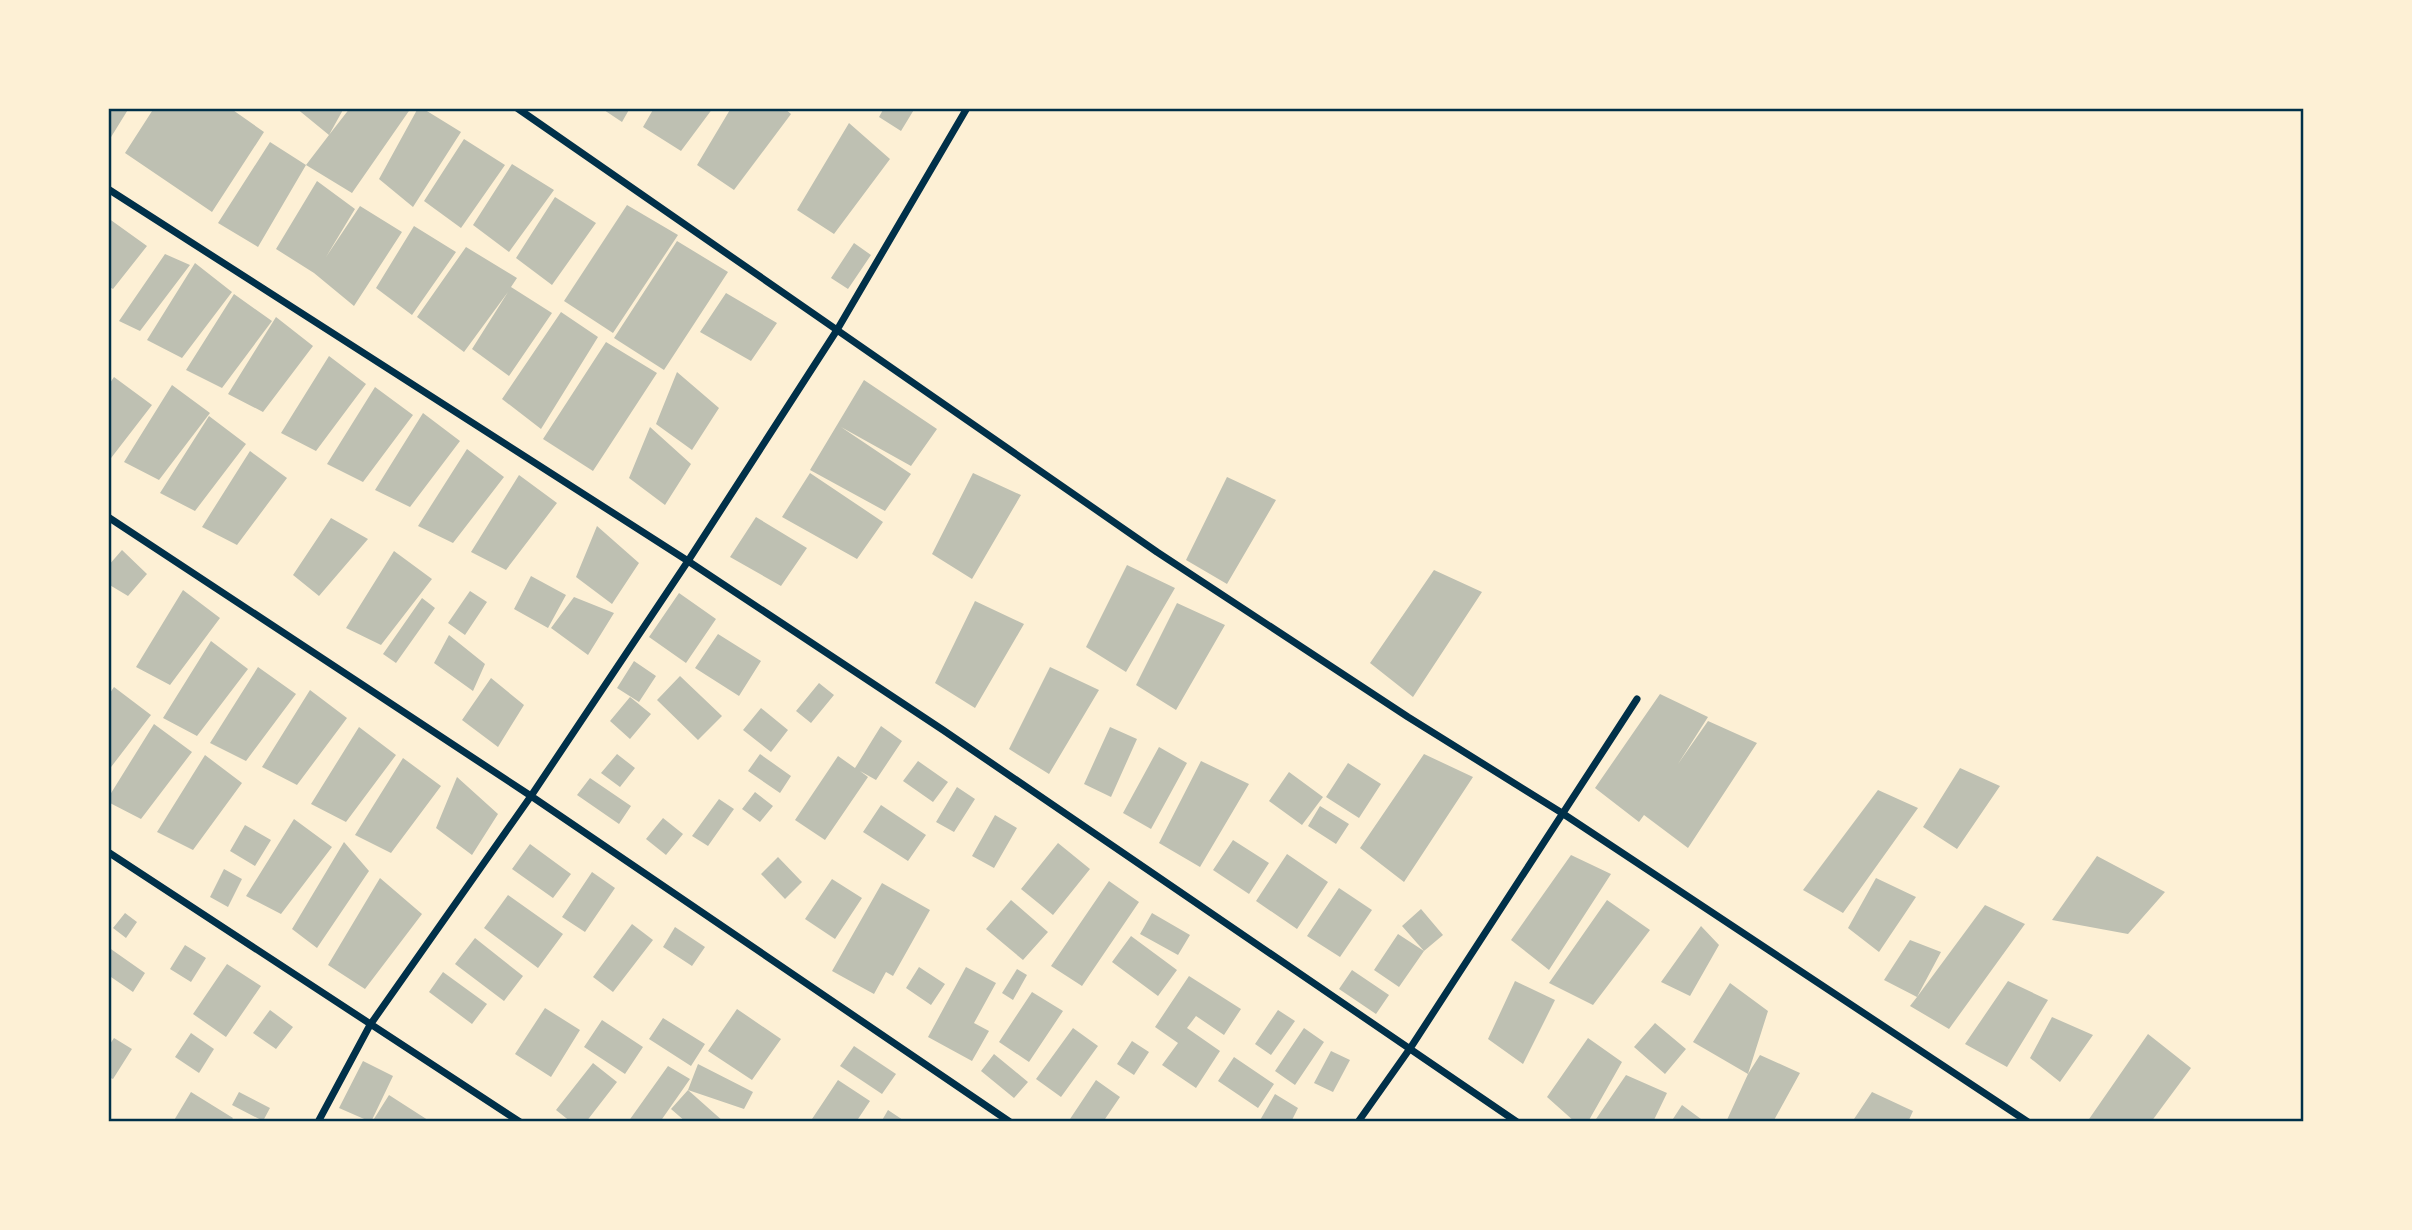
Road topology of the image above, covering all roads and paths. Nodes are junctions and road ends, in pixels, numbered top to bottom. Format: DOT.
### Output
graph roads {
  1 [pos="517,108"];
  2 [pos="967,108"];
  3 [pos="108,190"];
  4 [pos="837,330"];
  5 [pos="108,517"];
  6 [pos="688,561"];
  7 [pos="1637,699"];
  8 [pos="531,796"];
  9 [pos="1562,813"];
  10 [pos="108,852"];
  11 [pos="370,1025"];
  12 [pos="1411,1047"];
  13 [pos="318,1122"];
  14 [pos="520,1122"];
  15 [pos="1010,1122"];
  16 [pos="1358,1122"];
  17 [pos="1517,1122"];
  18 [pos="2028,1122"];
  1 -- 4 [label="street"];
  2 -- 4 [label="street"];
  3 -- 6 [label="street"];
  4 -- 6 [label="street"];
  4 -- 9 [label="street"];
  5 -- 8 [label="street"];
  6 -- 8 [label="street"];
  6 -- 12 [label="street"];
  7 -- 9 [label="street"];
  8 -- 11 [label="street"];
  8 -- 15 [label="street"];
  9 -- 12 [label="street"];
  9 -- 18 [label="street"];
  10 -- 11 [label="street"];
  11 -- 13 [label="street"];
  11 -- 14 [label="street"];
  12 -- 16 [label="street"];
  12 -- 17 [label="street"];
}
